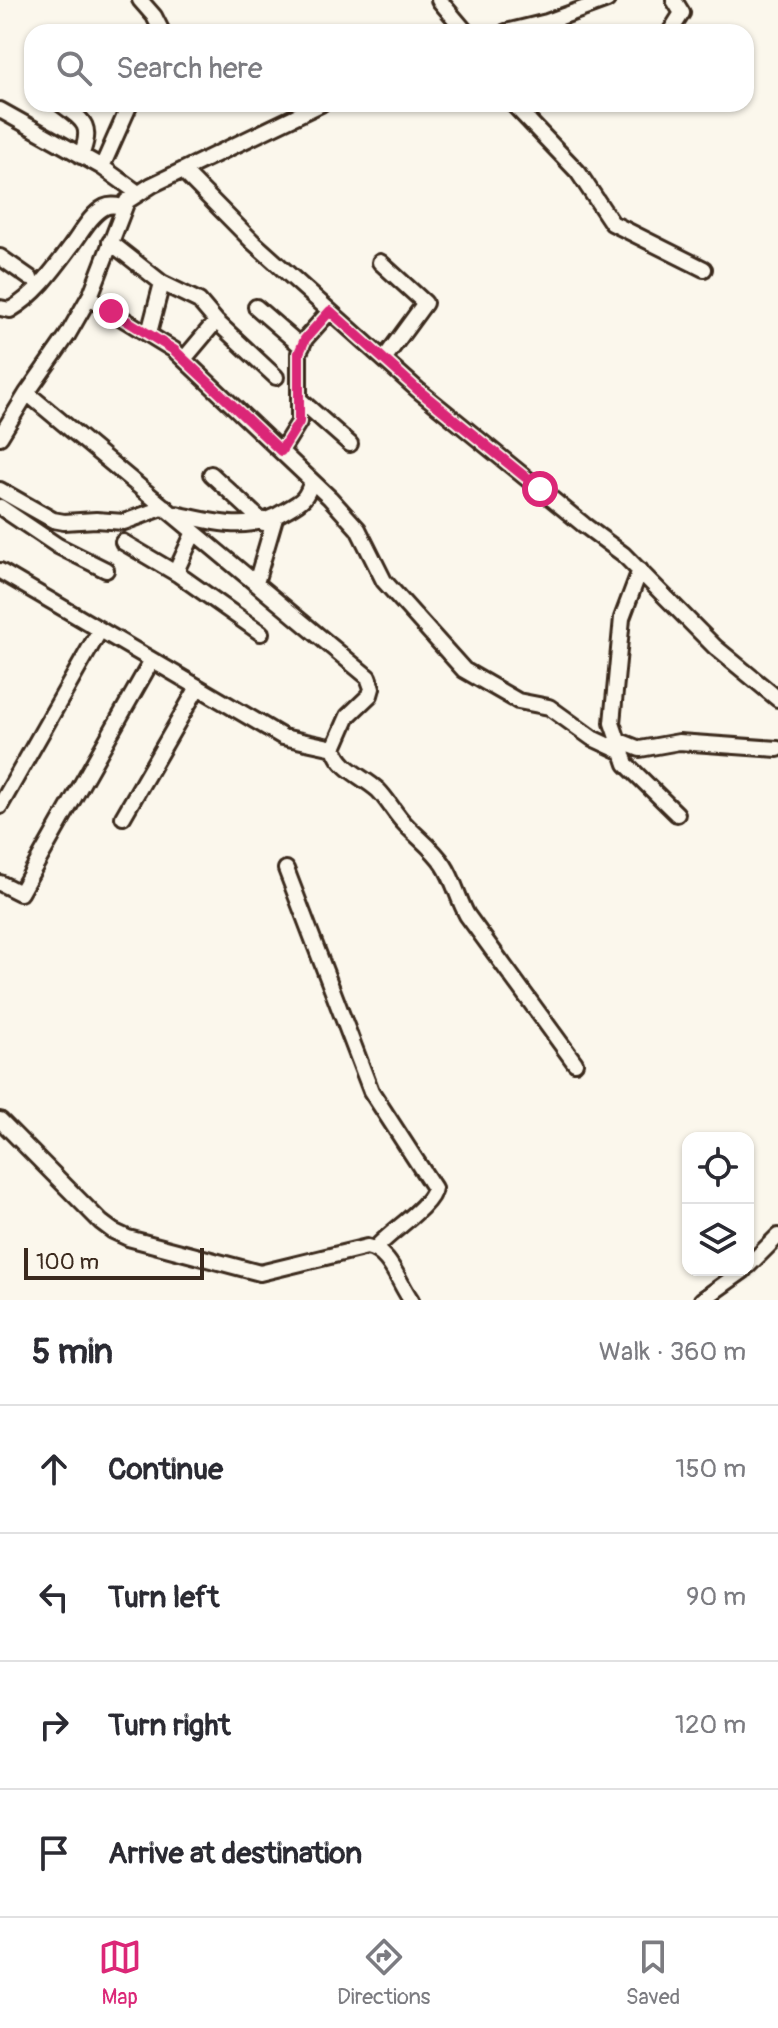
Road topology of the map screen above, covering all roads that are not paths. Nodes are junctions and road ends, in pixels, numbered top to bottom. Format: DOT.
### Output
graph roads {
  1 [pos="140,0"];
  2 [pos="439,0"];
  3 [pos="607,0"];
  4 [pos="674,0"];
  5 [pos="158,24"];
  6 [pos="459,24"];
  7 [pos="539,24"];
  8 [pos="675,24"];
  9 [pos="0,110"];
  10 [pos="72,112"];
  11 [pos="126,112"];
  12 [pos="305,112"];
  13 [pos="521,112"];
  14 [pos="81,156"];
  15 [pos="102,167"];
  16 [pos="183,171"];
  17 [pos="138,193"];
  18 [pos="124,207"];
  19 [pos="110,242"];
  20 [pos="0,257"];
  21 [pos="380,262"];
  22 [pos="704,269"];
  23 [pos="30,278"];
  24 [pos="162,283"];
  25 [pos="89,298"];
  26 [pos="256,307"];
  27 [pos="0,308"];
  28 [pos="330,311"];
  29 [pos="216,321"];
  30 [pos="149,333"];
  31 [pos="302,347"];
  32 [pos="184,359"];
  33 [pos="384,359"];
  34 [pos="276,377"];
  35 [pos="27,393"];
  36 [pos="299,399"];
  37 [pos="0,437"];
  38 [pos="350,444"];
  39 [pos="281,451"];
  40 [pos="211,474"];
  41 [pos="312,481"];
  42 [pos="143,489"];
  43 [pos="0,490"];
  44 [pos="330,498"];
  45 [pos="305,499"];
  46 [pos="0,507"];
  47 [pos="169,510"];
  48 [pos="140,517"];
  49 [pos="269,520"];
  50 [pos="194,532"];
  51 [pos="123,542"];
  52 [pos="106,570"];
  53 [pos="640,570"];
  54 [pos="0,571"];
  55 [pos="179,575"];
  56 [pos="256,583"];
  57 [pos="100,630"];
  58 [pos="261,633"];
  59 [pos="152,660"];
  60 [pos="198,687"];
  61 [pos="778,699"];
  62 [pos="618,745"];
  63 [pos="334,748"];
  64 [pos="778,749"];
  65 [pos="0,806"];
  66 [pos="677,814"];
  67 [pos="123,817"];
  68 [pos="286,869"];
  69 [pos="0,883"];
  70 [pos="575,1063"];
  71 [pos="0,1120"];
  72 [pos="778,1236"];
  73 [pos="376,1248"];
  74 [pos="754,1260"];
  75 [pos="735,1276"];
  76 [pos="411,1300"];
  77 [pos="702,1300"];
  1 -- 5 [label="street"];
  2 -- 6 [label="street"];
  3 -- 7 [label="street"];
  4 -- 8 [label="street"];
  9 -- 14 [label="street"];
  10 -- 14 [label="street"];
  11 -- 15 [label="street"];
  12 -- 16 [label="street"];
  13 -- 22 [label="street"];
  14 -- 15 [label="street"];
  15 -- 17 [label="street"];
  16 -- 17 [label="street"];
  16 -- 28 [label="street"];
  17 -- 18 [label="street"];
  18 -- 19 [label="street"];
  18 -- 27 [label="street"];
  19 -- 24 [label="street"];
  19 -- 25 [label="street"];
  20 -- 23 [label="street"];
  21 -- 33 [label="street"];
  24 -- 29 [label="street"];
  24 -- 30 [label="street"];
  25 -- 30 [label="street"];
  25 -- 35 [label="street"];
  26 -- 31 [label="street"];
  28 -- 31 [label="street"];
  28 -- 33 [label="street"];
  29 -- 32 [label="street"];
  29 -- 34 [label="street"];
  30 -- 32 [label="street"];
  31 -- 36 [label="street"];
  32 -- 39 [label="street"];
  33 -- 53 [label="street"];
  35 -- 37 [label="street"];
  35 -- 42 [label="street"];
  36 -- 38 [label="street"];
  36 -- 39 [label="street"];
  39 -- 41 [label="street"];
  40 -- 49 [label="street"];
  41 -- 44 [label="street"];
  41 -- 45 [label="street"];
  42 -- 47 [label="street"];
  42 -- 48 [label="street"];
  43 -- 48 [label="street"];
  44 -- 45 [label="street"];
  44 -- 62 [label="street"];
  45 -- 49 [label="street"];
  46 -- 52 [label="street"];
  47 -- 48 [label="street"];
  47 -- 49 [label="street"];
  47 -- 50 [label="street"];
  49 -- 56 [label="street"];
  50 -- 55 [label="street"];
  50 -- 56 [label="street"];
  51 -- 55 [label="street"];
  53 -- 61 [label="street"];
  53 -- 62 [label="street"];
  54 -- 57 [label="street"];
  55 -- 58 [label="street"];
  56 -- 63 [label="street"];
  57 -- 59 [label="street"];
  57 -- 65 [label="street"];
  59 -- 60 [label="street"];
  59 -- 69 [label="street"];
  60 -- 63 [label="street"];
  60 -- 67 [label="street"];
  62 -- 64 [label="street"];
  62 -- 66 [label="street"];
  63 -- 70 [label="street"];
  68 -- 73 [label="street"];
  71 -- 73 [label="street"];
  72 -- 74 [label="street"];
  73 -- 76 [label="street"];
  75 -- 77 [label="street"];
}
